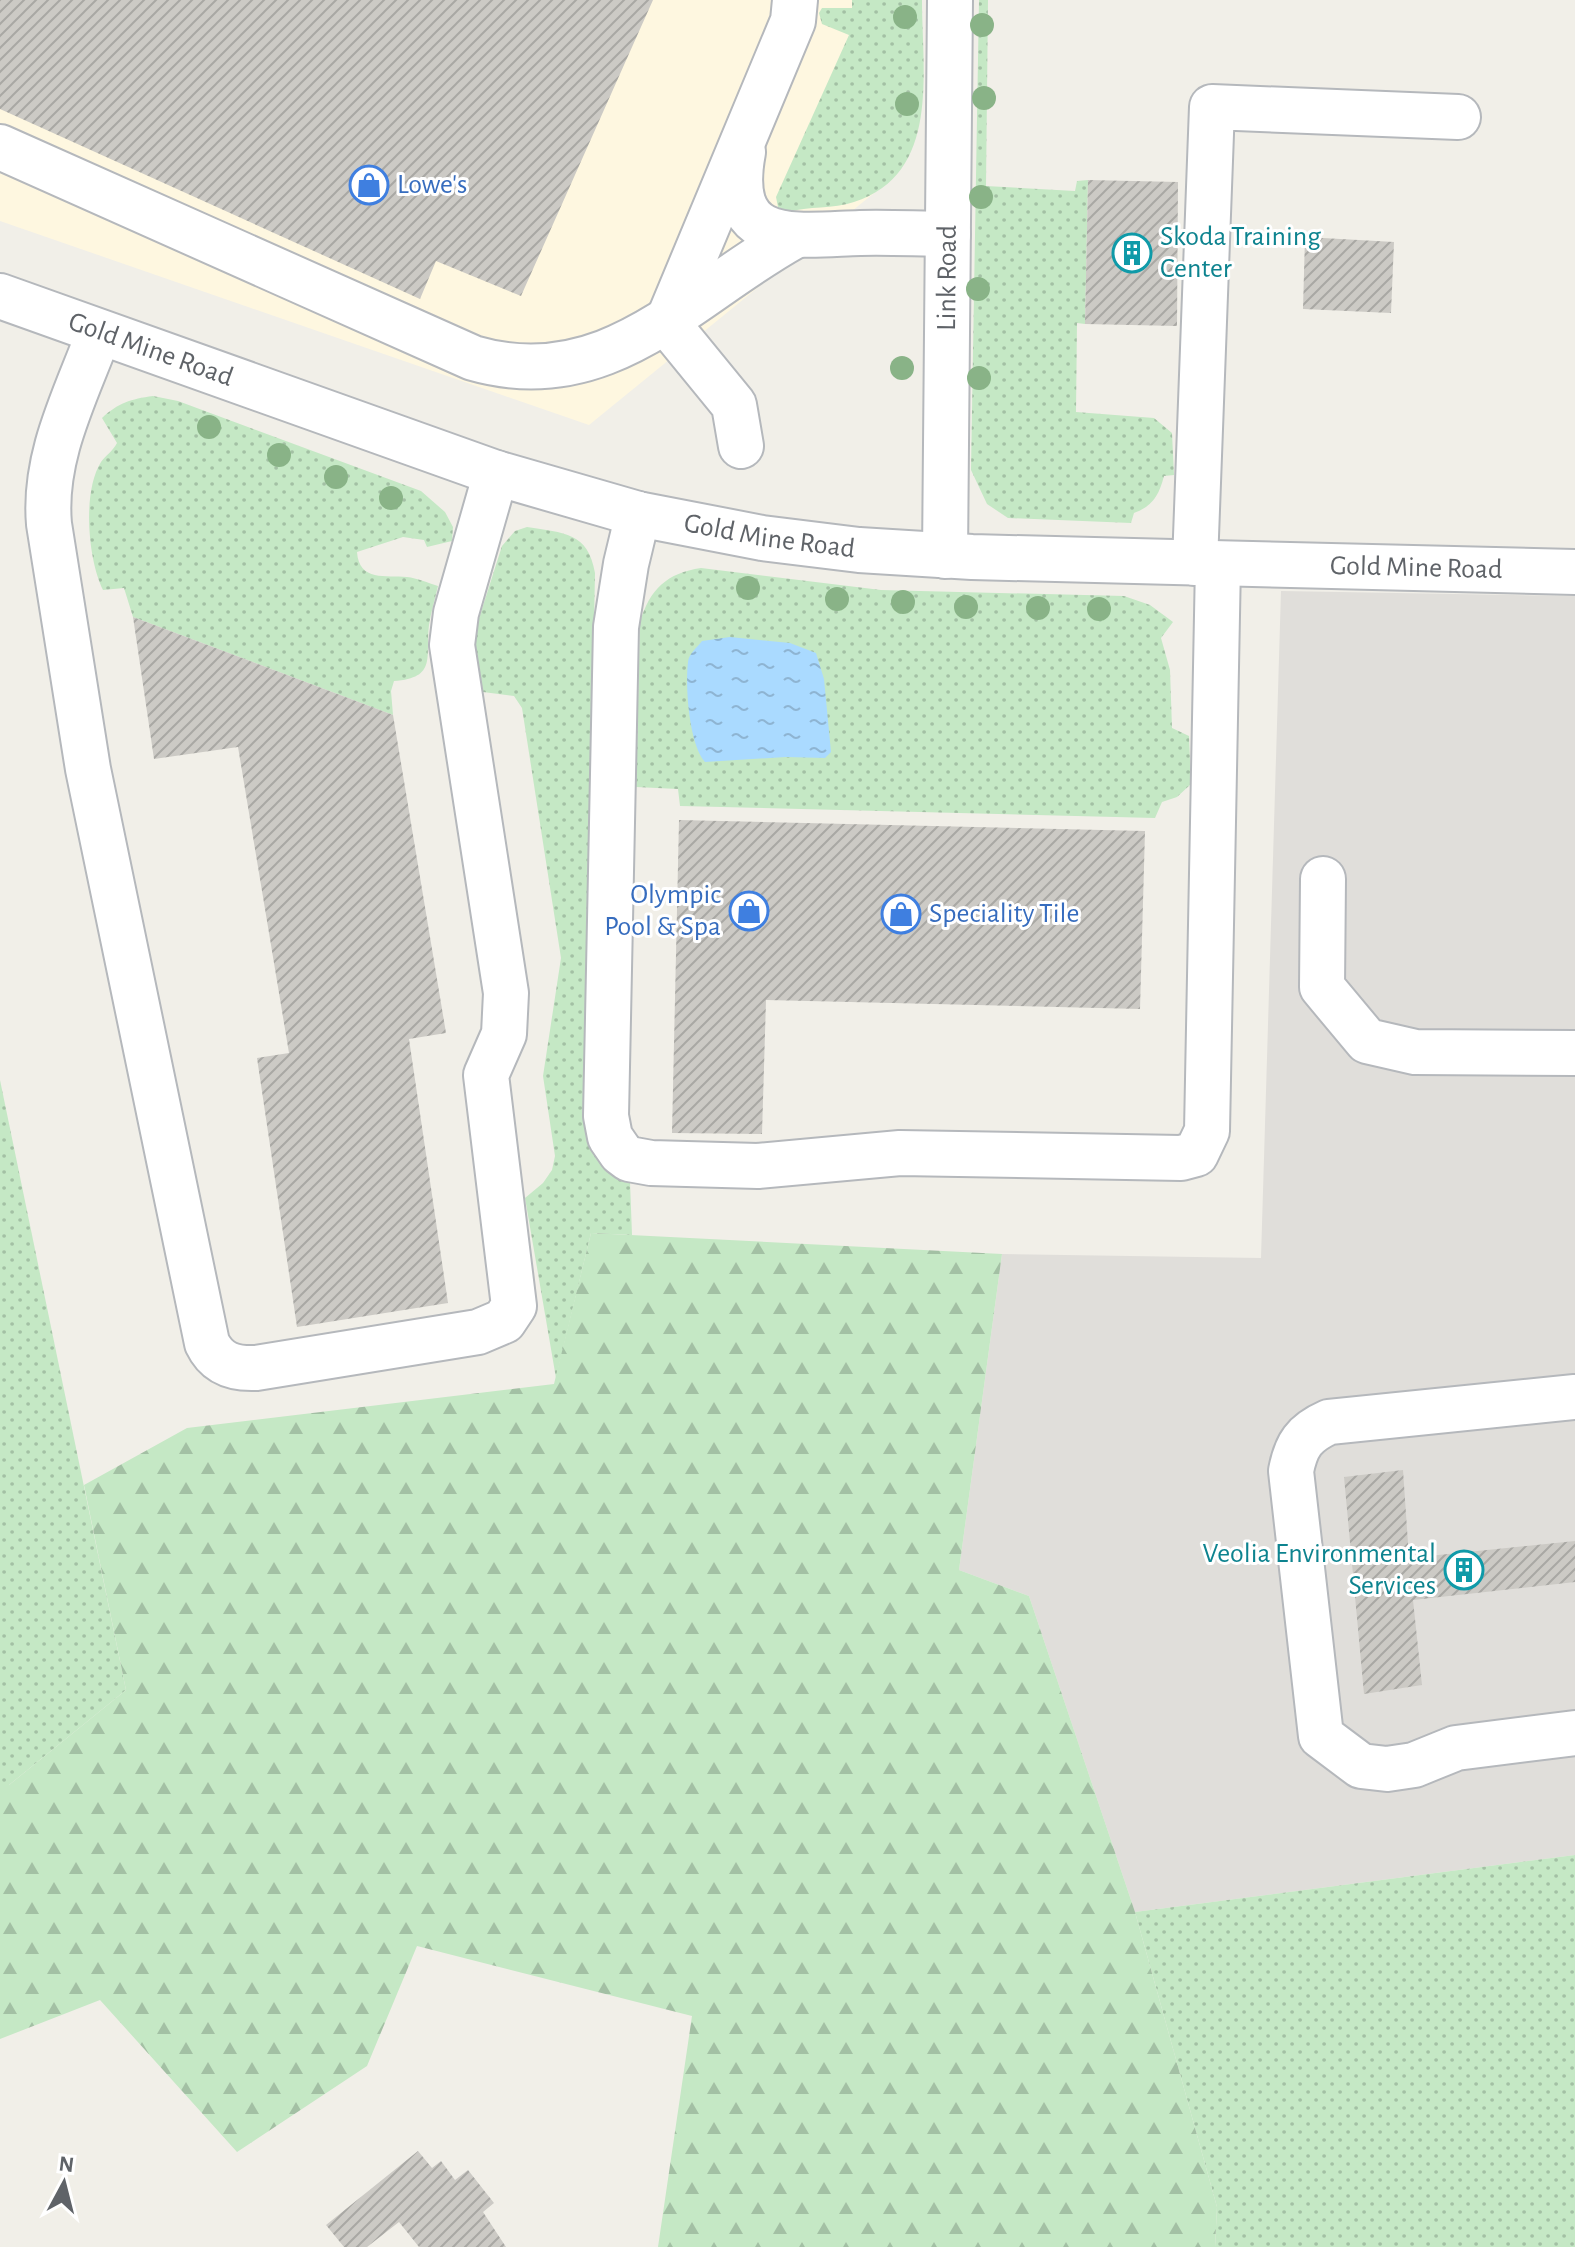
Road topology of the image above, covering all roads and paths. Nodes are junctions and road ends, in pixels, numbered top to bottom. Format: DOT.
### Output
graph roads {
  1 [pos="795,0"];
  2 [pos="950,0"];
  3 [pos="1458,117"];
  4 [pos="747,132"];
  5 [pos="0,147"];
  6 [pos="948,234"];
  7 [pos="793,237"];
  8 [pos="0,296"];
  9 [pos="667,323"];
  10 [pos="99,333"];
  11 [pos="741,446"];
  12 [pos="496,473"];
  13 [pos="638,514"];
  14 [pos="945,556"];
  15 [pos="1207,564"];
  16 [pos="1575,572"];
  17 [pos="1323,879"];
  18 [pos="1575,1053"];
  19 [pos="1575,1397"];
  20 [pos="1575,1733"];
  1 -- 4 [label="street"];
  2 -- 6 [label="street, Link Road"];
  3 -- 15 [label="street"];
  4 -- 7 [label="street"];
  4 -- 9 [label="street"];
  5 -- 9 [label="street"];
  6 -- 7 [label="street"];
  6 -- 14 [label="street, Link Road"];
  7 -- 9 [label="street"];
  8 -- 10 [label="street, Gold Mine Road"];
  9 -- 11 [label="street"];
  10 -- 12 [label="street, Gold Mine Road"];
  10 -- 12 [label="street"];
  12 -- 13 [label="street, Gold Mine Road"];
  13 -- 14 [label="street, Gold Mine Road"];
  13 -- 15 [label="street"];
  14 -- 15 [label="street, Gold Mine Road"];
  15 -- 16 [label="street, Gold Mine Road"];
  17 -- 18 [label="street"];
  19 -- 20 [label="street"];
}
